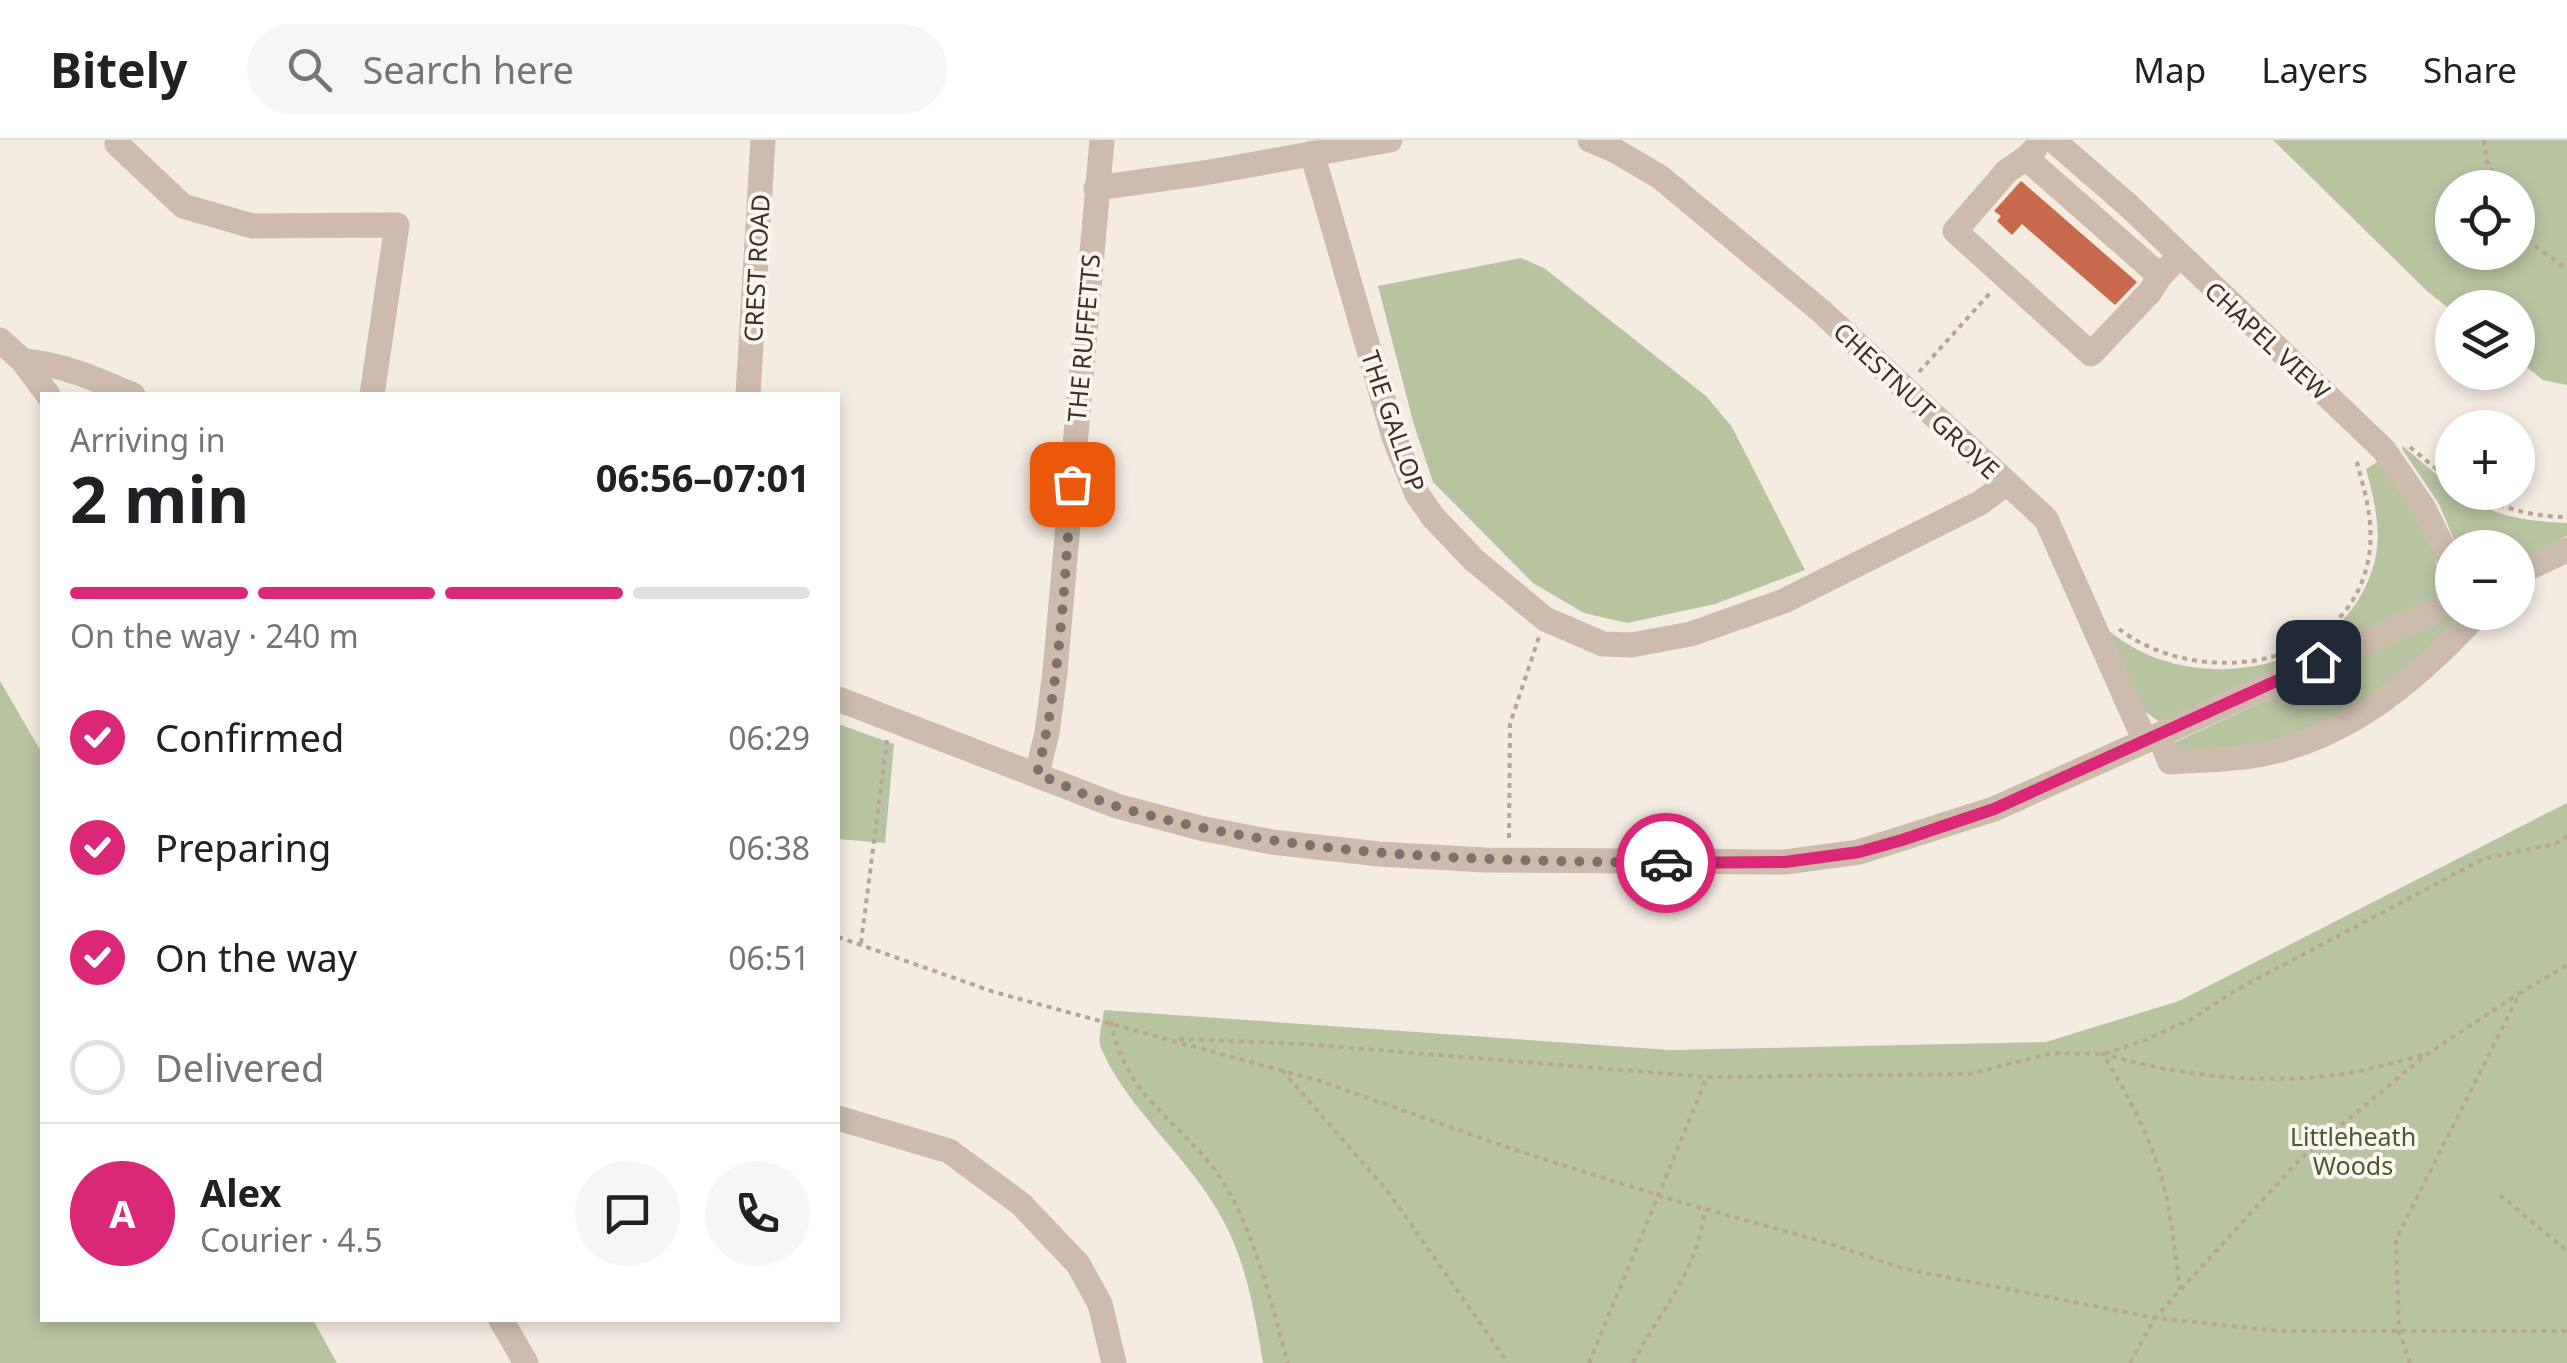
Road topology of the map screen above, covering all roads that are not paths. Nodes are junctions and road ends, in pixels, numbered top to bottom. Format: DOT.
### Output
graph roads {
  1 [pos="763,140"];
  2 [pos="1102,140"];
  3 [pos="1390,140"];
  4 [pos="1590,140"];
  5 [pos="2053,140"];
  6 [pos="117,144"];
  7 [pos="2035,149"];
  8 [pos="1312,153"];
  9 [pos="1096,188"];
  10 [pos="2180,256"];
  11 [pos="2160,276"];
  12 [pos="0,340"];
  13 [pos="23,361"];
  14 [pos="46,392"];
  15 [pos="126,392"];
  16 [pos="372,392"];
  17 [pos="748,392"];
  18 [pos="2007,483"];
  19 [pos="2435,530"];
  20 [pos="2567,550"];
  21 [pos="2535,565"];
  22 [pos="2435,611"];
  23 [pos="2463,630"];
  24 [pos="840,700"];
  25 [pos="2152,738"];
  26 [pos="1037,774"];
  27 [pos="840,1119"];
  28 [pos="503,1322"];
  29 [pos="526,1363"];
  30 [pos="1114,1363"];
  1 -- 17 [label="street, CREST ROAD"];
  2 -- 9 [label="street, THE RUFFETTS"];
  3 -- 8 [label="street"];
  4 -- 18 [label="street, CHESTNUT GROVE"];
  5 -- 10 [label="street, CHAPEL VIEW"];
  6 -- 16 [label="street"];
  7 -- 11 [label="street"];
  7 -- 11 [label="street"];
  8 -- 9 [label="street"];
  8 -- 18 [label="street, THE GALLOP"];
  9 -- 26 [label="street, THE RUFFETTS"];
  10 -- 11 [label="street"];
  10 -- 19 [label="street, CHAPEL VIEW"];
  12 -- 13 [label="street"];
  13 -- 14 [label="street"];
  13 -- 15 [label="street"];
  18 -- 25 [label="street, CHESTNUT GROVE"];
  20 -- 21 [label="street"];
  22 -- 25 [label="street"];
  23 -- 25 [label="street"];
  24 -- 26 [label="street"];
  25 -- 26 [label="street"];
  27 -- 30 [label="street"];
  28 -- 29 [label="street"];
}
